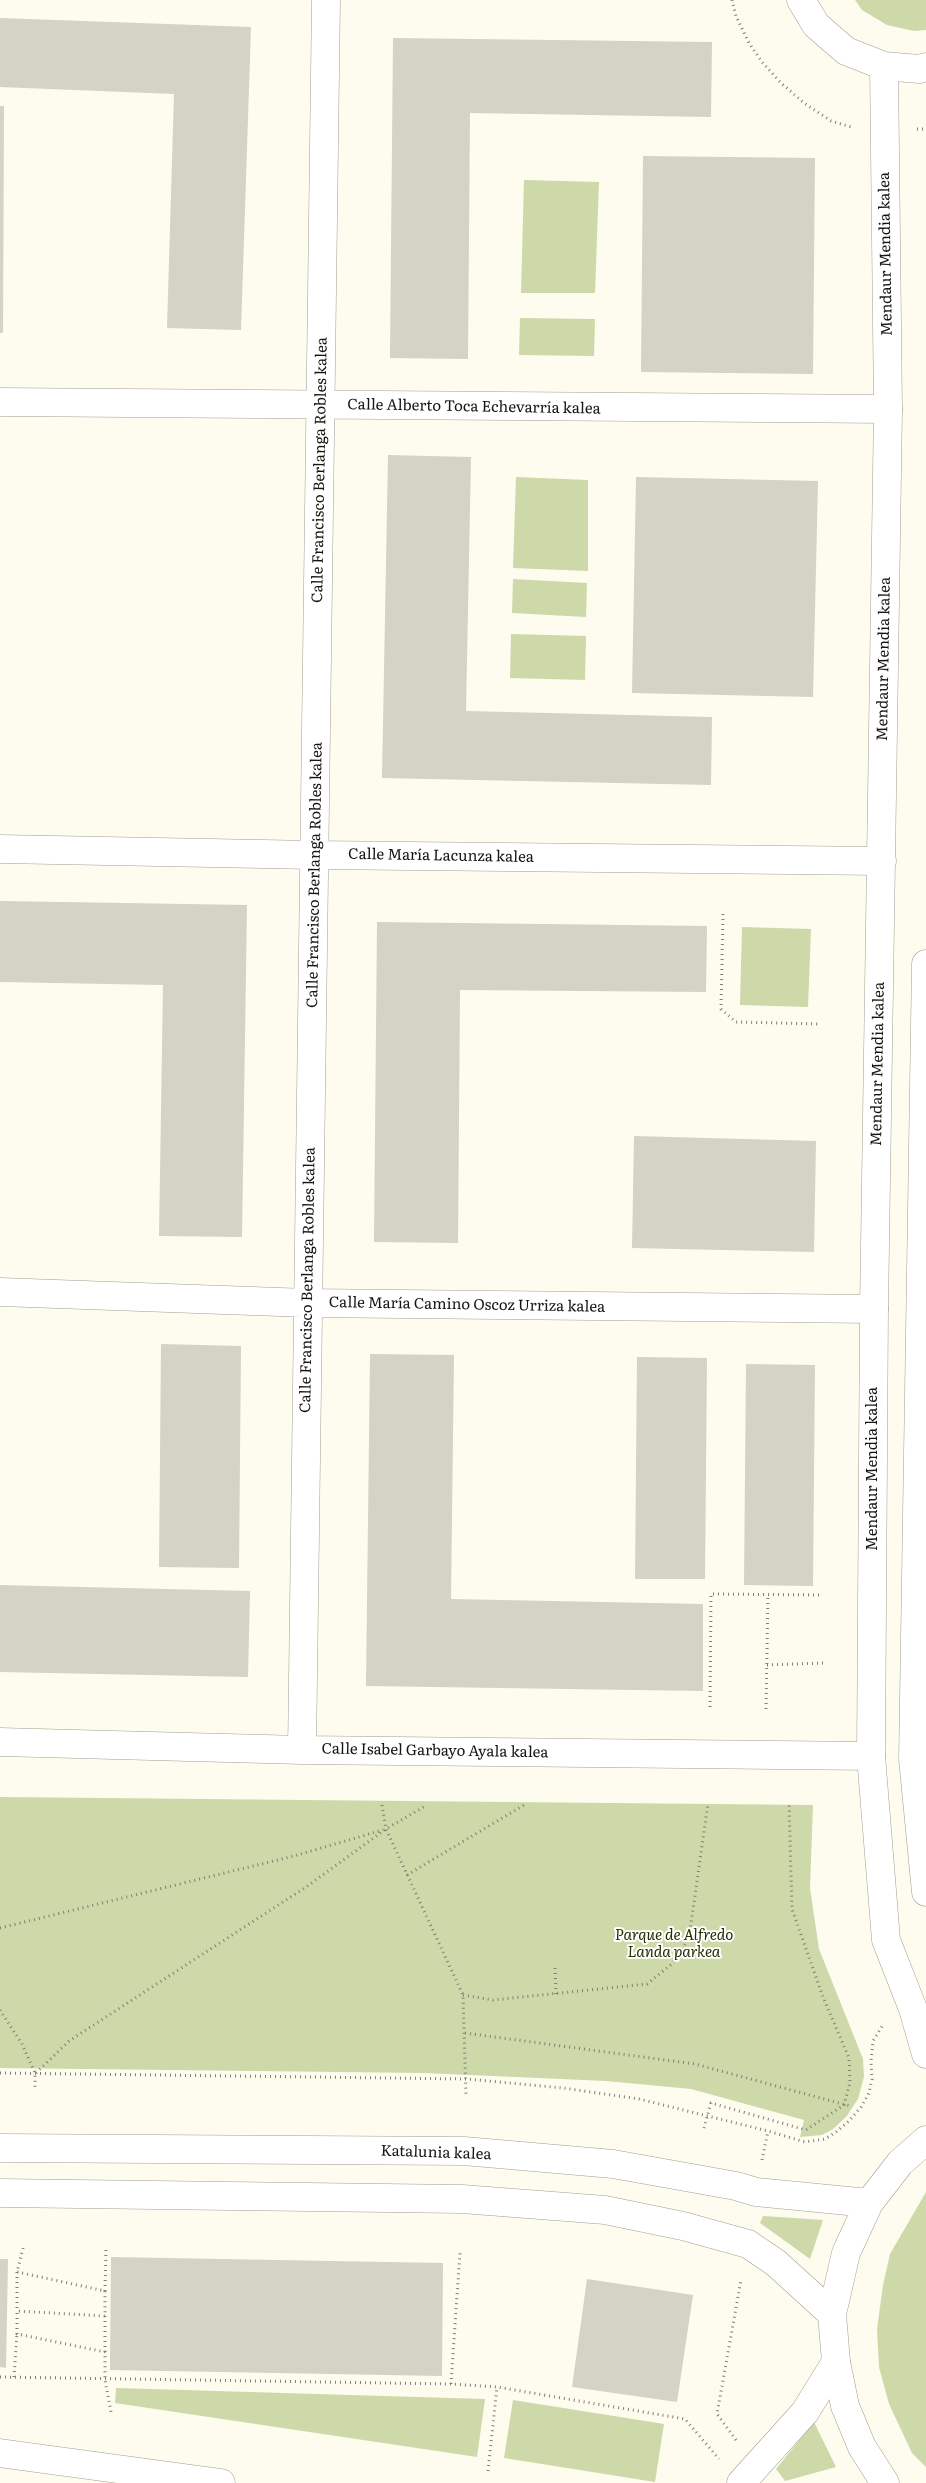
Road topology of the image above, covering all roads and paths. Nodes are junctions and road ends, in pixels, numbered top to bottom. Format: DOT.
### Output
graph roads {
  1 [pos="326,0"];
  2 [pos="732,0"];
  3 [pos="801,0"];
  4 [pos="884,66"];
  5 [pos="926,67"];
  6 [pos="885,128"];
  7 [pos="926,129"];
  8 [pos="0,402"];
  9 [pos="320,405"];
  10 [pos="888,409"];
  11 [pos="0,849"];
  12 [pos="316,855"];
  13 [pos="882,861"];
  14 [pos="723,914"];
  15 [pos="926,964"];
  16 [pos="821,1024"];
  17 [pos="0,1292"];
  18 [pos="308,1303"];
  19 [pos="874,1309"];
  20 [pos="768,1594"];
  21 [pos="822,1595"];
  22 [pos="824,1662"];
  23 [pos="767,1665"];
  24 [pos="710,1707"];
  25 [pos="766,1709"];
  26 [pos="0,1742"];
  27 [pos="302,1750"];
  28 [pos="871,1756"];
  29 [pos="708,1803"];
  30 [pos="789,1803"];
  31 [pos="427,1805"];
  32 [pos="524,1805"];
  33 [pos="382,1806"];
  34 [pos="386,1829"];
  35 [pos="407,1875"];
  36 [pos="926,1892"];
  37 [pos="0,1928"];
  38 [pos="555,1968"];
  39 [pos="556,1994"];
  40 [pos="463,1995"];
  41 [pos="913,2009"];
  42 [pos="0,2010"];
  43 [pos="464,2033"];
  44 [pos="926,2054"];
  45 [pos="0,2073"];
  46 [pos="35,2074"];
  47 [pos="467,2079"];
  48 [pos="35,2090"];
  49 [pos="466,2095"];
  50 [pos="844,2105"];
  51 [pos="850,2106"];
  52 [pos="708,2116"];
  53 [pos="704,2128"];
  54 [pos="768,2131"];
  55 [pos="926,2140"];
  56 [pos="0,2148"];
  57 [pos="761,2166"];
  58 [pos="0,2193"];
  59 [pos="869,2203"];
  60 [pos="22,2248"];
  61 [pos="106,2249"];
  62 [pos="460,2252"];
  63 [pos="17,2272"];
  64 [pos="742,2277"];
  65 [pos="105,2291"];
  66 [pos="17,2311"];
  67 [pos="832,2314"];
  68 [pos="105,2316"];
  69 [pos="17,2334"];
  70 [pos="105,2352"];
  71 [pos="836,2362"];
  72 [pos="0,2377"];
  73 [pos="14,2377"];
  74 [pos="105,2380"];
  75 [pos="451,2384"];
  76 [pos="497,2387"];
  77 [pos="111,2412"];
  78 [pos="738,2443"];
  79 [pos="0,2453"];
  80 [pos="723,2463"];
  81 [pos="488,2471"];
  82 [pos="58,2472"];
  83 [pos="221,2483"];
  84 [pos="741,2483"];
  85 [pos="885,2483"];
  1 -- 9 [label="street, Calle Francisco Berlanga Robles kalea"];
  2 -- 6 [label="path"];
  3 -- 4 [label="street"];
  4 -- 5 [label="street"];
  4 -- 6 [label="street, Mendaur Mendia kalea"];
  6 -- 7 [label="path"];
  6 -- 10 [label="street, Mendaur Mendia kalea"];
  8 -- 9 [label="street, Calle Alberto Toca Echevarría kalea"];
  9 -- 10 [label="street, Calle Alberto Toca Echevarría kalea"];
  9 -- 12 [label="street, Calle Francisco Berlanga Robles kalea"];
  10 -- 13 [label="street, Mendaur Mendia kalea"];
  11 -- 12 [label="street, Calle María Lacunza kalea"];
  12 -- 13 [label="street, Calle María Lacunza kalea"];
  12 -- 18 [label="street, Calle Francisco Berlanga Robles kalea"];
  13 -- 19 [label="street, Mendaur Mendia kalea"];
  14 -- 16 [label="path"];
  15 -- 36 [label="street"];
  17 -- 18 [label="street, Calle María Camino Oscoz Urriza kalea"];
  18 -- 19 [label="street, Calle María Camino Oscoz Urriza kalea"];
  18 -- 27 [label="street, Calle Francisco Berlanga Robles kalea"];
  19 -- 28 [label="street, Mendaur Mendia kalea"];
  20 -- 21 [label="path"];
  20 -- 23 [label="path"];
  20 -- 24 [label="path"];
  22 -- 23 [label="path"];
  23 -- 25 [label="path"];
  26 -- 27 [label="street, Calle Isabel Garbayo Ayala kalea"];
  27 -- 28 [label="street, Calle Isabel Garbayo Ayala kalea"];
  28 -- 41 [label="street, Mendaur Mendia kalea"];
  29 -- 39 [label="path"];
  30 -- 50 [label="path"];
  31 -- 34 [label="path"];
  32 -- 35 [label="path"];
  33 -- 34 [label="path"];
  34 -- 35 [label="path"];
  34 -- 37 [label="path"];
  34 -- 46 [label="path"];
  35 -- 40 [label="path"];
  38 -- 39 [label="path"];
  39 -- 40 [label="path"];
  40 -- 43 [label="path"];
  41 -- 44 [label="street, Mendaur Mendia kalea"];
  41 -- 54 [label="path"];
  42 -- 46 [label="path"];
  43 -- 47 [label="path"];
  43 -- 50 [label="path"];
  45 -- 46 [label="path"];
  46 -- 47 [label="path"];
  46 -- 48 [label="path"];
  47 -- 49 [label="path"];
  47 -- 52 [label="path"];
  50 -- 51 [label="path"];
  50 -- 52 [label="path"];
  52 -- 53 [label="path"];
  52 -- 54 [label="path"];
  54 -- 57 [label="path"];
  55 -- 59 [label="street"];
  56 -- 59 [label="street, Katalunia kalea"];
  58 -- 67 [label="street"];
  59 -- 67 [label="street"];
  60 -- 63 [label="path"];
  61 -- 65 [label="path"];
  62 -- 75 [label="path"];
  63 -- 65 [label="path"];
  63 -- 66 [label="path"];
  64 -- 78 [label="path"];
  65 -- 68 [label="path"];
  66 -- 68 [label="path"];
  66 -- 69 [label="path"];
  67 -- 71 [label="street"];
  68 -- 70 [label="path"];
  69 -- 70 [label="path"];
  69 -- 73 [label="path"];
  70 -- 74 [label="path"];
  71 -- 84 [label="street"];
  71 -- 85 [label="street"];
  72 -- 73 [label="path"];
  73 -- 74 [label="path"];
  74 -- 75 [label="path"];
  74 -- 77 [label="path"];
  75 -- 76 [label="path"];
  76 -- 80 [label="path"];
  76 -- 81 [label="path"];
  79 -- 82 [label="street"];
  82 -- 83 [label="street"];
}
